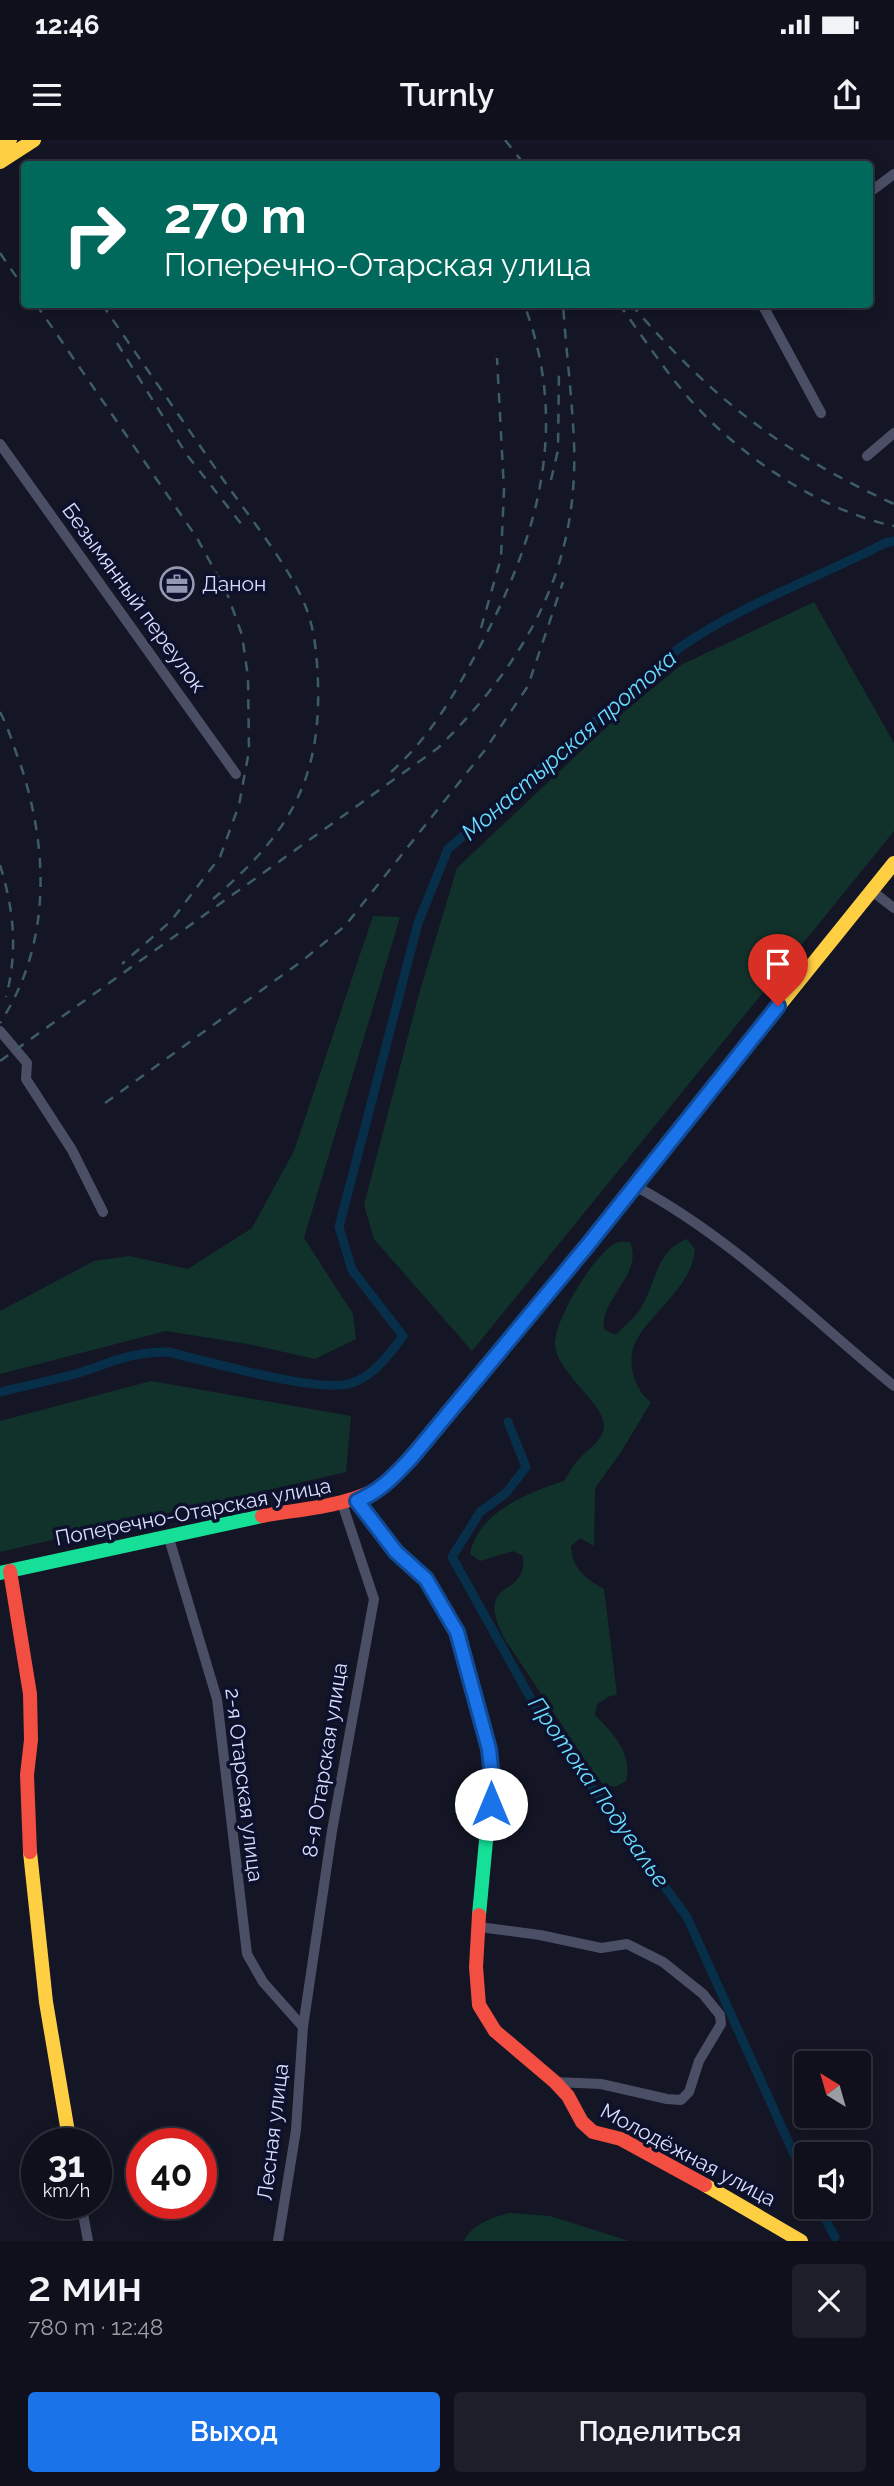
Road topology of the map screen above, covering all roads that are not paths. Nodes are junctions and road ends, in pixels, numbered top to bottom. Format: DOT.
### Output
graph roads {
  1 [pos="10,140"];
  2 [pos="34,140"];
  3 [pos="0,147"];
  4 [pos="0,162"];
  5 [pos="894,174"];
  6 [pos="873,190"];
  7 [pos="764,308"];
  8 [pos="821,413"];
  9 [pos="894,433"];
  10 [pos="0,444"];
  11 [pos="867,456"];
  12 [pos="236,774"];
  13 [pos="894,863"];
  14 [pos="872,891"];
  15 [pos="894,908"];
  16 [pos="0,1031"];
  17 [pos="635,1186"];
  18 [pos="103,1212"];
  19 [pos="894,1386"];
  20 [pos="349,1502"];
  21 [pos="168,1535"];
  22 [pos="5,1572"];
  23 [pos="479,1927"];
  24 [pos="303,2027"];
  25 [pos="555,2082"];
  26 [pos="67,2128"];
  27 [pos="84,2219"];
  28 [pos="792,2239"];
  29 [pos="88,2241"];
  30 [pos="278,2241"];
  1 -- 3 [label="street"];
  2 -- 4 [label="street"];
  5 -- 6 [label="street"];
  7 -- 8 [label="street"];
  9 -- 11 [label="street"];
  10 -- 12 [label="street, Безымянный переулок"];
  13 -- 14 [label="street, Поперечно-Отарская улица"];
  14 -- 15 [label="street"];
  14 -- 17 [label="street, Поперечно-Отарская улица"];
  16 -- 18 [label="street"];
  17 -- 19 [label="street"];
  17 -- 20 [label="street, Поперечно-Отарская улица"];
  20 -- 21 [label="street, Поперечно-Отарская улица"];
  20 -- 23 [label="street, Молодёжная улица"];
  20 -- 24 [label="street, 8-я Отарская улица"];
  21 -- 22 [label="street, Поперечно-Отарская улица"];
  21 -- 24 [label="street, 2-я Отарская улица"];
  22 -- 26 [label="street"];
  23 -- 25 [label="street, Молодёжная улица"];
  23 -- 25 [label="street"];
  24 -- 30 [label="street, Лесная улица"];
  25 -- 28 [label="street, Молодёжная улица"];
  27 -- 29 [label="street"];
}
